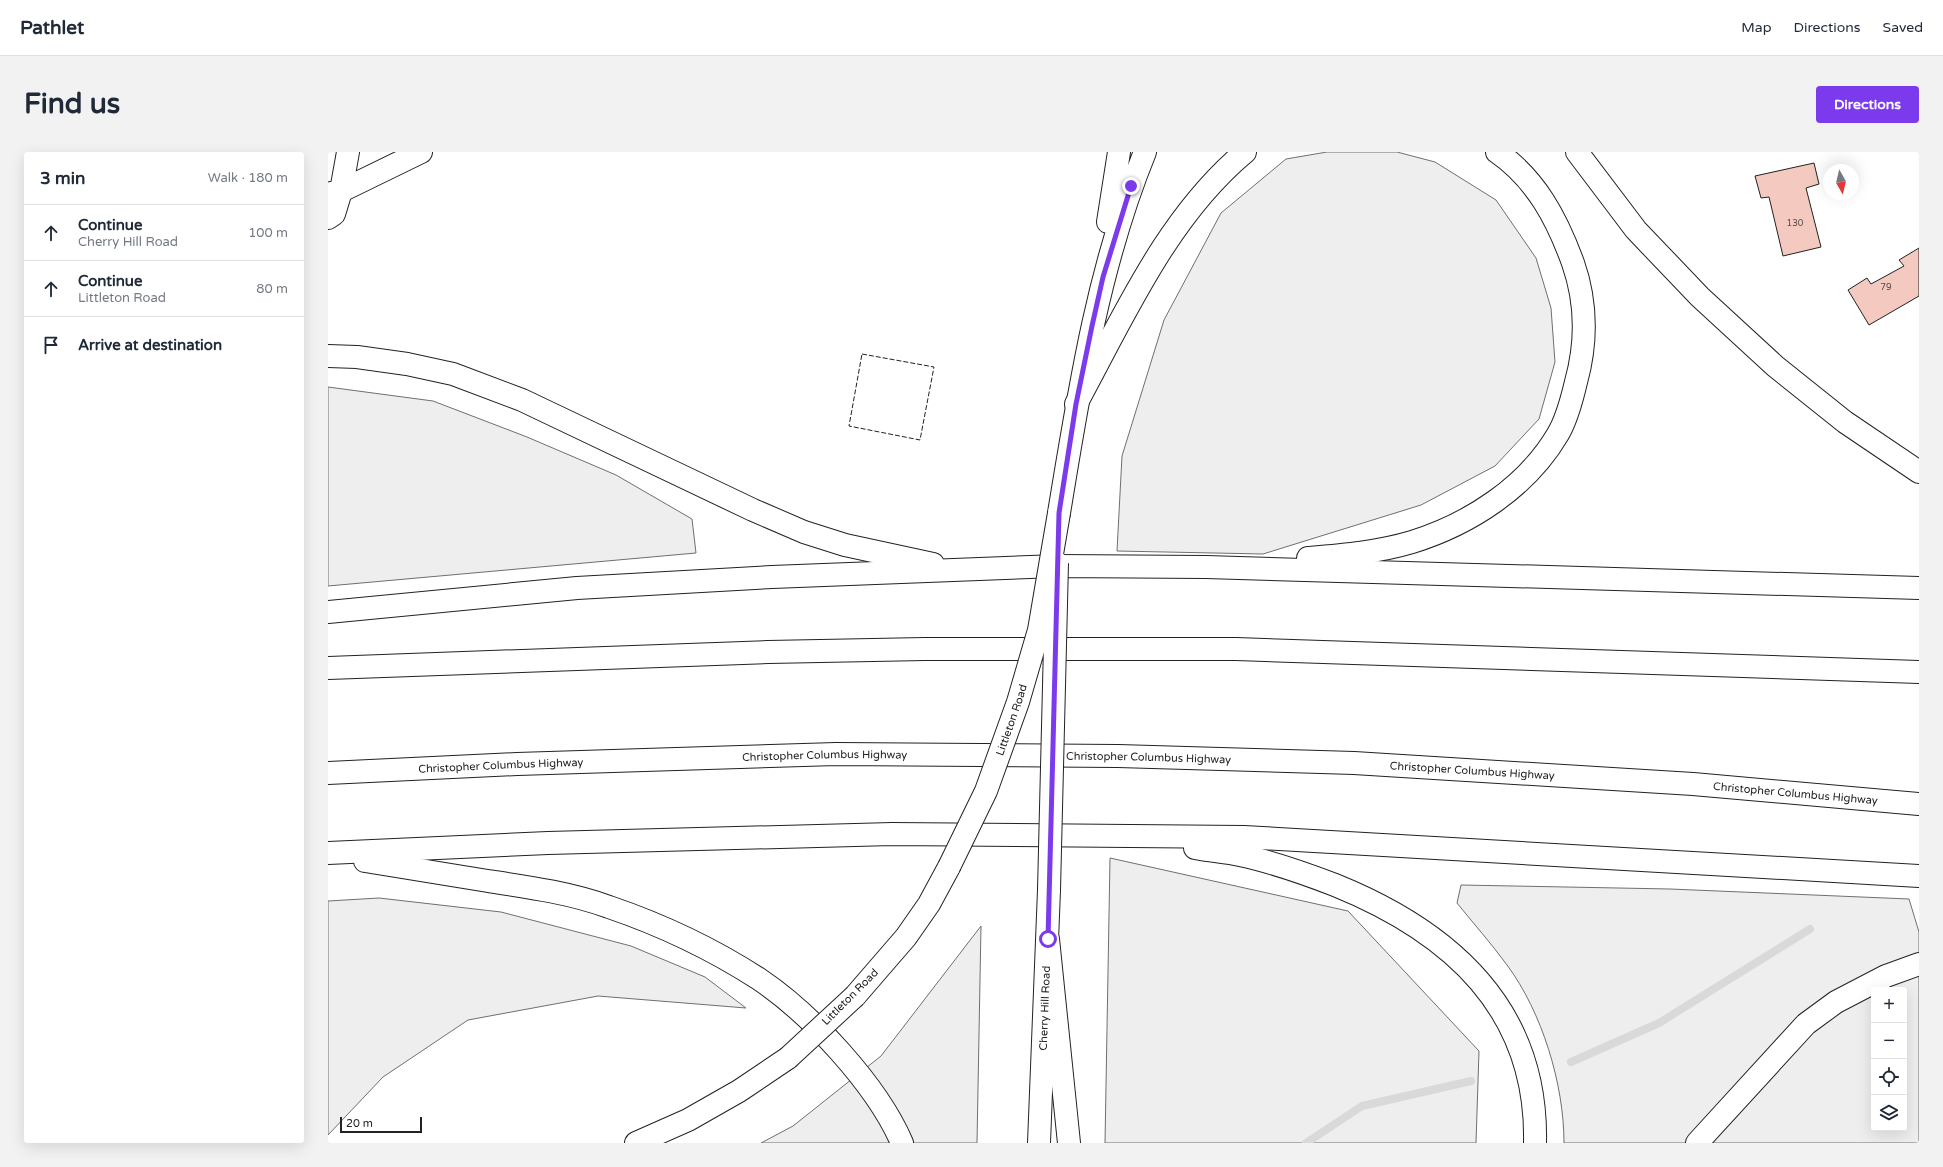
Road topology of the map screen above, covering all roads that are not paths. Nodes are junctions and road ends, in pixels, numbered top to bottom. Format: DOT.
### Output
graph roads {
  1 [pos="348,152"];
  2 [pos="421,152"];
  3 [pos="1119,152"];
  4 [pos="1145,152"];
  5 [pos="1245,152"];
  6 [pos="1497,152"];
  7 [pos="1577,152"];
  8 [pos="335,192"];
  9 [pos="328,218"];
  10 [pos="1092,326"];
  11 [pos="328,356"];
  12 [pos="1076,404"];
  13 [pos="1919,472"];
  14 [pos="1059,513"];
  15 [pos="1206,567"];
  16 [pos="962,570"];
  17 [pos="1919,588"];
  18 [pos="328,612"];
  19 [pos="328,668"];
  20 [pos="1919,672"];
  21 [pos="328,772"];
  22 [pos="1919,804"];
  23 [pos="1107,836"];
  24 [pos="328,854"];
  25 [pos="1919,876"];
  26 [pos="1048,939"];
  27 [pos="1919,964"];
  28 [pos="636,1143"];
  29 [pos="902,1143"];
  30 [pos="1039,1143"];
  31 [pos="1068,1143"];
  32 [pos="1535,1143"];
  33 [pos="1697,1143"];
  1 -- 8 [label="main road"];
  2 -- 8 [label="main road"];
  3 -- 10 [label="main road"];
  4 -- 10 [label="main road, Littleton Road"];
  5 -- 12 [label="main road"];
  6 -- 15 [label="main road"];
  7 -- 13 [label="main road"];
  8 -- 9 [label="main road"];
  10 -- 12 [label="main road, Littleton Road"];
  11 -- 16 [label="main road"];
  12 -- 14 [label="main road, Littleton Road"];
  14 -- 26 [label="main road, Cherry Hill Road, bridge"];
  14 -- 28 [label="main road, Littleton Road, bridge"];
  15 -- 16 [label="main road"];
  15 -- 17 [label="main road"];
  16 -- 18 [label="main road"];
  19 -- 20 [label="main road"];
  21 -- 22 [label="main road, Christopher Columbus Highway"];
  23 -- 24 [label="main road"];
  23 -- 25 [label="main road"];
  23 -- 32 [label="main road"];
  24 -- 29 [label="main road"];
  26 -- 30 [label="main road, Cherry Hill Road"];
  26 -- 31 [label="main road"];
  27 -- 33 [label="main road"];
}
